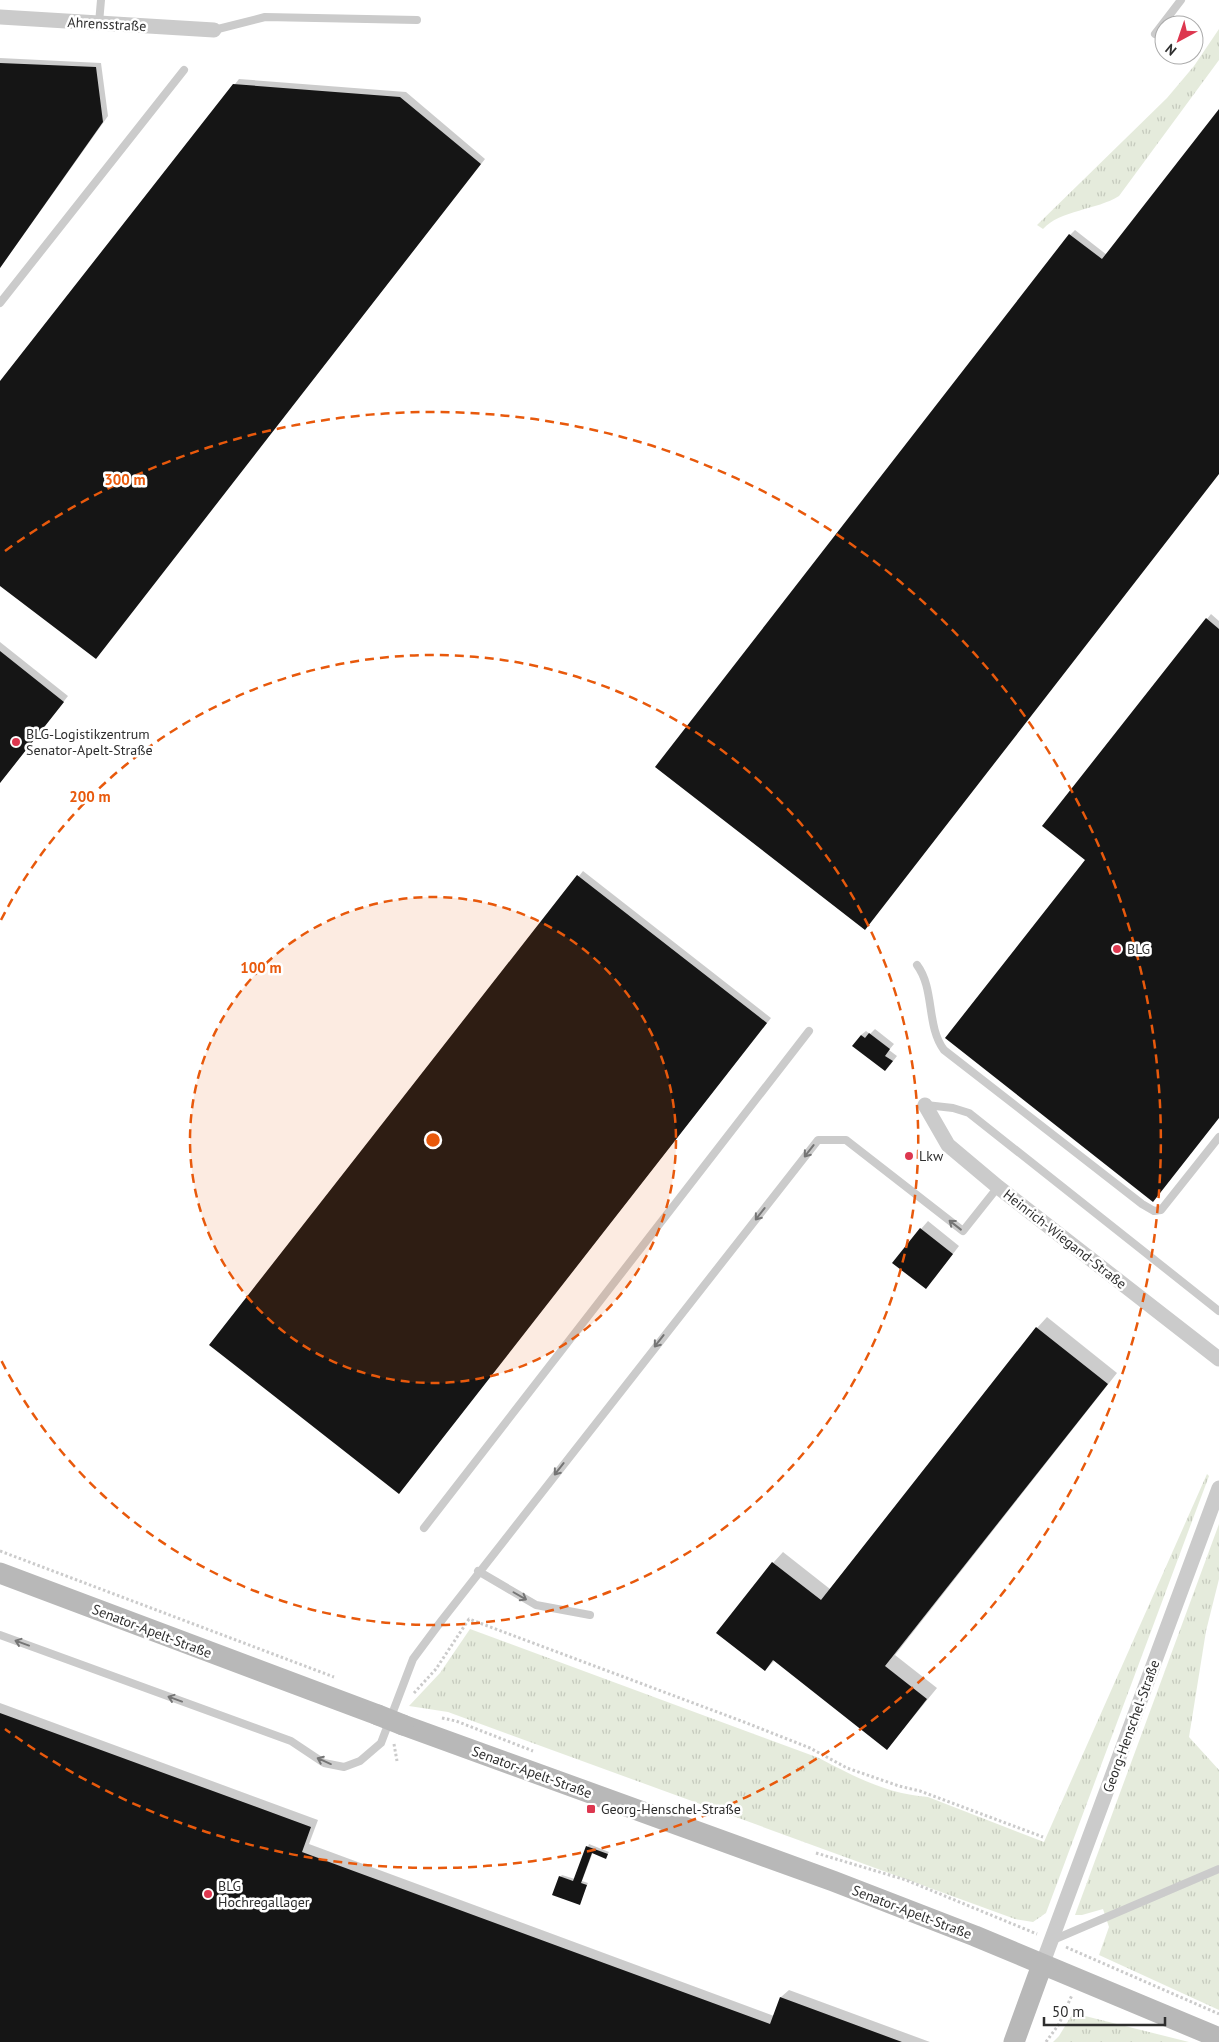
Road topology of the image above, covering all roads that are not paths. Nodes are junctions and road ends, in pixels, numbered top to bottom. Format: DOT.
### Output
graph roads {
  1 [pos="101,0"];
  2 [pos="1181,0"];
  3 [pos="1170,15"];
  4 [pos="0,17"];
  5 [pos="417,20"];
  6 [pos="99,23"];
  7 [pos="214,30"];
  8 [pos="184,70"];
  9 [pos="0,303"];
  10 [pos="916,965"];
  11 [pos="810,1031"];
  12 [pos="925,1105"];
  13 [pos="1219,1137"];
  14 [pos="998,1187"];
  15 [pos="1219,1311"];
  16 [pos="1219,1359"];
  17 [pos="1219,1488"];
  18 [pos="424,1528"];
  19 [pos="478,1571"];
  20 [pos="0,1573"];
  21 [pos="590,1615"];
  22 [pos="0,1635"];
  23 [pos="1219,1868"];
  24 [pos="1051,1941"];
  25 [pos="1042,1965"];
  26 [pos="1219,2038"];
  27 [pos="1014,2042"];
  1 -- 6 [label="lane"];
  2 -- 3 [label="lane"];
  4 -- 6 [label="street, Ahrensstraße"];
  5 -- 7 [label="lane"];
  6 -- 7 [label="street, Ahrensstraße"];
  8 -- 9 [label="lane"];
  10 -- 13 [label="lane"];
  11 -- 18 [label="lane"];
  12 -- 14 [label="street, Heinrich-Wiegand-Straße"];
  12 -- 15 [label="lane"];
  14 -- 16 [label="street, Heinrich-Wiegand-Straße"];
  14 -- 19 [label="lane, one-way"];
  17 -- 24 [label="street, Georg-Henschel-Straße"];
  19 -- 21 [label="lane, one-way"];
  19 -- 22 [label="lane, one-way"];
  20 -- 25 [label="street, Senator-Apelt-Straße, bridge"];
  23 -- 24 [label="lane"];
  24 -- 25 [label="street, Georg-Henschel-Straße"];
  25 -- 26 [label="street, Senator-Apelt-Straße"];
  25 -- 27 [label="street"];
}
